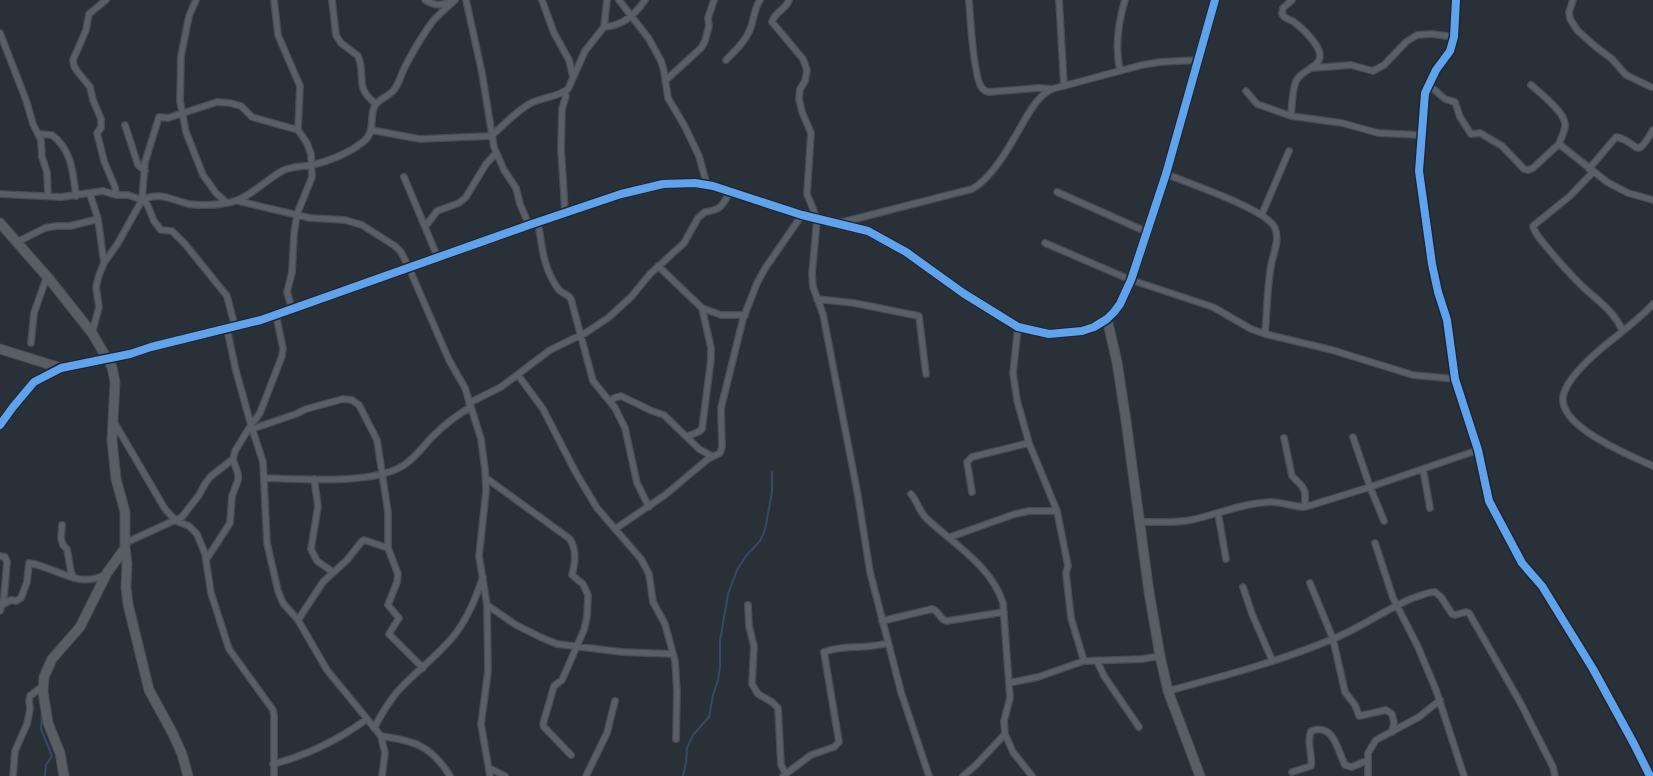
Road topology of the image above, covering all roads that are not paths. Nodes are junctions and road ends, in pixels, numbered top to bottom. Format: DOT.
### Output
graph roads {
  1 [pos="106,0"];
  2 [pos="196,0"];
  3 [pos="274,0"];
  4 [pos="332,0"];
  5 [pos="425,0"];
  6 [pos="454,0"];
  7 [pos="466,0"];
  8 [pos="542,0"];
  9 [pos="607,0"];
  10 [pos="619,0"];
  11 [pos="645,0"];
  12 [pos="714,0"];
  13 [pos="760,0"];
  14 [pos="789,0"];
  15 [pos="969,0"];
  16 [pos="1059,0"];
  17 [pos="1124,0"];
  18 [pos="1215,0"];
  19 [pos="1292,0"];
  20 [pos="1456,0"];
  21 [pos="1573,0"];
  22 [pos="631,16"];
  23 [pos="604,27"];
  24 [pos="0,33"];
  25 [pos="1454,37"];
  26 [pos="726,60"];
  27 [pos="1199,60"];
  28 [pos="1312,68"];
  29 [pos="1120,71"];
  30 [pos="573,79"];
  31 [pos="666,80"];
  32 [pos="1429,85"];
  33 [pos="1531,85"];
  34 [pos="1064,86"];
  35 [pos="1651,87"];
  36 [pos="1052,89"];
  37 [pos="563,92"];
  38 [pos="1246,92"];
  39 [pos="376,104"];
  40 [pos="183,113"];
  41 [pos="1291,116"];
  42 [pos="125,125"];
  43 [pos="298,130"];
  44 [pos="371,130"];
  45 [pos="1653,130"];
  46 [pos="39,134"];
  47 [pos="1421,135"];
  48 [pos="491,136"];
  49 [pos="1559,144"];
  50 [pos="1289,151"];
  51 [pos="496,153"];
  52 [pos="311,165"];
  53 [pos="146,171"];
  54 [pos="1591,171"];
  55 [pos="1166,174"];
  56 [pos="404,177"];
  57 [pos="707,185"];
  58 [pos="730,192"];
  59 [pos="1057,192"];
  60 [pos="0,194"];
  61 [pos="90,194"];
  62 [pos="116,195"];
  63 [pos="48,196"];
  64 [pos="76,196"];
  65 [pos="142,200"];
  66 [pos="238,200"];
  67 [pos="1653,200"];
  68 [pos="227,204"];
  69 [pos="565,212"];
  70 [pos="297,214"];
  71 [pos="1262,214"];
  72 [pos="802,215"];
  73 [pos="98,219"];
  74 [pos="817,219"];
  75 [pos="538,222"];
  76 [pos="0,223"];
  77 [pos="834,224"];
  78 [pos="529,225"];
  79 [pos="425,228"];
  80 [pos="1147,232"];
  81 [pos="17,242"];
  82 [pos="1045,243"];
  83 [pos="438,258"];
  84 [pos="104,263"];
  85 [pos="658,266"];
  86 [pos="409,268"];
  87 [pos="47,276"];
  88 [pos="1131,280"];
  89 [pos="817,298"];
  90 [pos="1653,304"];
  91 [pos="702,308"];
  92 [pos="292,310"];
  93 [pos="276,315"];
  94 [pos="745,315"];
  95 [pos="1107,319"];
  96 [pos="1018,327"];
  97 [pos="231,328"];
  98 [pos="1623,331"];
  99 [pos="92,333"];
  100 [pos="1265,334"];
  101 [pos="580,336"];
  102 [pos="31,343"];
  103 [pos="0,350"];
  104 [pos="107,359"];
  105 [pos="61,368"];
  106 [pos="926,374"];
  107 [pos="518,375"];
  108 [pos="1455,379"];
  109 [pos="611,402"];
  110 [pos="470,405"];
  111 [pos="113,421"];
  112 [pos="0,425"];
  113 [pos="252,427"];
  114 [pos="687,437"];
  115 [pos="1353,437"];
  116 [pos="1284,438"];
  117 [pos="1029,443"];
  118 [pos="1478,450"];
  119 [pos="712,456"];
  120 [pos="233,458"];
  121 [pos="1653,466"];
  122 [pos="1422,469"];
  123 [pos="381,475"];
  124 [pos="264,478"];
  125 [pos="486,478"];
  126 [pos="314,479"];
  127 [pos="1370,487"];
  128 [pos="972,492"];
  129 [pos="911,494"];
  130 [pos="649,507"];
  131 [pos="1305,507"];
  132 [pos="1430,508"];
  133 [pos="1056,511"];
  134 [pos="1218,513"];
  135 [pos="176,521"];
  136 [pos="1384,521"];
  137 [pos="1140,522"];
  138 [pos="62,525"];
  139 [pos="616,529"];
  140 [pos="950,537"];
  141 [pos="1375,543"];
  142 [pos="125,545"];
  143 [pos="388,548"];
  144 [pos="0,556"];
  145 [pos="1226,559"];
  146 [pos="206,560"];
  147 [pos="333,572"];
  148 [pos="107,573"];
  149 [pos="483,577"];
  150 [pos="74,578"];
  151 [pos="1310,583"];
  152 [pos="1243,587"];
  153 [pos="487,605"];
  154 [pos="748,605"];
  155 [pos="1397,606"];
  156 [pos="1,608"];
  157 [pos="1004,612"];
  158 [pos="298,620"];
  159 [pos="882,621"];
  160 [pos="1334,639"];
  161 [pos="888,642"];
  162 [pos="577,647"];
  163 [pos="673,654"];
  164 [pos="1160,656"];
  165 [pos="1272,660"];
  166 [pos="1084,661"];
  167 [pos="1098,661"];
  168 [pos="423,668"];
  169 [pos="1010,683"];
  170 [pos="44,685"];
  171 [pos="1168,691"];
  172 [pos="1440,700"];
  173 [pos="615,701"];
  174 [pos="367,719"];
  175 [pos="1139,727"];
  176 [pos="374,728"];
  177 [pos="1392,732"];
  178 [pos="1005,734"];
  179 [pos="381,736"];
  180 [pos="676,740"];
  181 [pos="570,755"];
  182 [pos="1368,760"];
  183 [pos="274,764"];
  184 [pos="489,768"];
  185 [pos="1292,772"];
  186 [pos="784,775"];
  187 [pos="13,776"];
  188 [pos="64,776"];
  189 [pos="188,776"];
  190 [pos="274,776"];
  191 [pos="382,776"];
  192 [pos="450,776"];
  193 [pos="490,776"];
  194 [pos="505,776"];
  195 [pos="586,776"];
  196 [pos="929,776"];
  197 [pos="962,776"];
  198 [pos="1032,776"];
  199 [pos="1200,776"];
  200 [pos="1368,776"];
  201 [pos="1464,776"];
  202 [pos="1555,776"];
  203 [pos="1650,776"];
  1 -- 62 [label="street"];
  2 -- 40 [label="street"];
  3 -- 43 [label="street"];
  4 -- 39 [label="street"];
  5 -- 6 [label="street"];
  6 -- 39 [label="street"];
  7 -- 48 [label="street"];
  8 -- 30 [label="street"];
  9 -- 23 [label="street"];
  10 -- 22 [label="street"];
  11 -- 22 [label="street"];
  12 -- 31 [label="street"];
  13 -- 26 [label="street"];
  14 -- 74 [label="street"];
  15 -- 36 [label="street"];
  16 -- 34 [label="street"];
  17 -- 29 [label="street"];
  18 -- 27 [label="street"];
  19 -- 28 [label="street"];
  20 -- 25 [label="street"];
  21 -- 35 [label="street"];
  22 -- 23 [label="street"];
  22 -- 31 [label="street"];
  23 -- 30 [label="street"];
  24 -- 46 [label="street"];
  25 -- 28 [label="street"];
  25 -- 32 [label="street"];
  27 -- 29 [label="street"];
  27 -- 55 [label="street"];
  28 -- 41 [label="street"];
  29 -- 34 [label="street"];
  30 -- 37 [label="street"];
  31 -- 57 [label="street"];
  32 -- 47 [label="street"];
  32 -- 49 [label="street"];
  33 -- 49 [label="street"];
  34 -- 36 [label="street"];
  36 -- 77 [label="street"];
  37 -- 48 [label="street"];
  37 -- 69 [label="street"];
  38 -- 41 [label="street"];
  39 -- 44 [label="street"];
  40 -- 43 [label="street"];
  40 -- 53 [label="street"];
  40 -- 68 [label="street"];
  41 -- 47 [label="street"];
  42 -- 53 [label="street"];
  43 -- 52 [label="street"];
  44 -- 48 [label="street"];
  44 -- 52 [label="street"];
  45 -- 54 [label="street"];
  46 -- 63 [label="street"];
  46 -- 64 [label="street"];
  47 -- 108 [label="street"];
  48 -- 51 [label="street"];
  49 -- 54 [label="street"];
  50 -- 71 [label="street"];
  51 -- 78 [label="street"];
  51 -- 79 [label="street"];
  52 -- 66 [label="street"];
  52 -- 70 [label="street"];
  53 -- 65 [label="street"];
  54 -- 67 [label="street"];
  54 -- 98 [label="street"];
  55 -- 71 [label="street"];
  55 -- 80 [label="street"];
  56 -- 79 [label="street"];
  57 -- 58 [label="street"];
  57 -- 69 [label="street"];
  58 -- 72 [label="street"];
  58 -- 85 [label="street"];
  59 -- 80 [label="street"];
  60 -- 63 [label="street"];
  61 -- 62 [label="street"];
  61 -- 64 [label="street"];
  61 -- 73 [label="street"];
  62 -- 65 [label="street"];
  63 -- 64 [label="street"];
  65 -- 68 [label="street"];
  65 -- 84 [label="street"];
  65 -- 97 [label="street"];
  66 -- 68 [label="street"];
  66 -- 70 [label="street"];
  69 -- 75 [label="street"];
  70 -- 86 [label="street"];
  70 -- 92 [label="street"];
  71 -- 100 [label="street"];
  72 -- 74 [label="street"];
  72 -- 94 [label="street"];
  73 -- 81 [label="street"];
  73 -- 84 [label="street"];
  74 -- 77 [label="street"];
  74 -- 89 [label="street"];
  75 -- 78 [label="street"];
  75 -- 101 [label="street"];
  76 -- 81 [label="street"];
  77 -- 96 [label="street"];
  78 -- 83 [label="street"];
  79 -- 83 [label="street"];
  80 -- 88 [label="street"];
  81 -- 87 [label="street"];
  82 -- 88 [label="street"];
  83 -- 86 [label="street"];
  84 -- 99 [label="street"];
  85 -- 91 [label="street"];
  85 -- 101 [label="street"];
  86 -- 92 [label="street"];
  86 -- 110 [label="street"];
  87 -- 99 [label="street"];
  87 -- 102 [label="street"];
  88 -- 95 [label="street"];
  88 -- 100 [label="street"];
  89 -- 106 [label="street"];
  89 -- 159 [label="street"];
  90 -- 98 [label="street"];
  91 -- 94 [label="street"];
  91 -- 114 [label="street"];
  92 -- 93 [label="street"];
  93 -- 97 [label="street"];
  93 -- 113 [label="street"];
  94 -- 119 [label="street"];
  95 -- 96 [label="street"];
  95 -- 137 [label="street"];
  96 -- 117 [label="street"];
  97 -- 104 [label="street"];
  97 -- 113 [label="street"];
  98 -- 121 [label="street"];
  99 -- 104 [label="street"];
  100 -- 108 [label="street"];
  101 -- 107 [label="street"];
  101 -- 109 [label="street"];
  103 -- 105 [label="street"];
  104 -- 105 [label="street"];
  104 -- 111 [label="street"];
  105 -- 112 [label="street"];
  107 -- 110 [label="street"];
  107 -- 139 [label="street"];
  108 -- 118 [label="street"];
  109 -- 114 [label="street"];
  109 -- 130 [label="street"];
  110 -- 123 [label="street"];
  110 -- 125 [label="street"];
  111 -- 135 [label="street"];
  111 -- 142 [label="street"];
  113 -- 120 [label="street"];
  113 -- 123 [label="street"];
  113 -- 124 [label="street"];
  114 -- 119 [label="street"];
  115 -- 127 [label="street"];
  116 -- 131 [label="street"];
  117 -- 128 [label="street"];
  117 -- 133 [label="street"];
  118 -- 122 [label="street"];
  118 -- 203 [label="street"];
  119 -- 130 [label="street"];
  120 -- 135 [label="street"];
  120 -- 146 [label="street"];
  122 -- 127 [label="street"];
  122 -- 132 [label="street"];
  123 -- 126 [label="street"];
  123 -- 143 [label="street"];
  124 -- 126 [label="street"];
  124 -- 158 [label="street"];
  125 -- 149 [label="street"];
  125 -- 162 [label="street"];
  126 -- 147 [label="street"];
  127 -- 131 [label="street"];
  127 -- 136 [label="street"];
  129 -- 140 [label="street"];
  130 -- 139 [label="street"];
  131 -- 134 [label="street"];
  133 -- 140 [label="street"];
  133 -- 166 [label="street"];
  134 -- 137 [label="street"];
  134 -- 145 [label="street"];
  135 -- 142 [label="street"];
  135 -- 146 [label="street"];
  137 -- 164 [label="street"];
  138 -- 150 [label="street"];
  139 -- 163 [label="street"];
  140 -- 157 [label="street"];
  141 -- 155 [label="street"];
  142 -- 148 [label="street"];
  142 -- 189 [label="street"];
  143 -- 147 [label="street"];
  143 -- 168 [label="street"];
  144 -- 156 [label="street"];
  146 -- 183 [label="street"];
  147 -- 158 [label="street"];
  148 -- 150 [label="street"];
  148 -- 170 [label="street"];
  149 -- 153 [label="street"];
  149 -- 168 [label="street"];
  150 -- 156 [label="street"];
  151 -- 160 [label="street"];
  152 -- 165 [label="street"];
  153 -- 162 [label="street"];
  153 -- 184 [label="street"];
  154 -- 186 [label="street"];
  155 -- 160 [label="street"];
  155 -- 172 [label="street"];
  155 -- 202 [label="street"];
  157 -- 159 [label="street"];
  157 -- 169 [label="street"];
  158 -- 174 [label="street"];
  159 -- 161 [label="street"];
  160 -- 165 [label="street"];
  160 -- 177 [label="street"];
  161 -- 186 [label="street"];
  161 -- 196 [label="street"];
  162 -- 163 [label="street"];
  162 -- 181 [label="street"];
  163 -- 180 [label="street"];
  164 -- 167 [label="street"];
  164 -- 171 [label="street"];
  165 -- 171 [label="street"];
  166 -- 167 [label="street"];
  166 -- 169 [label="street"];
  167 -- 175 [label="street"];
  168 -- 176 [label="street"];
  169 -- 178 [label="street"];
  170 -- 187 [label="street"];
  170 -- 188 [label="street"];
  171 -- 199 [label="street"];
  172 -- 177 [label="street"];
  172 -- 201 [label="street"];
  173 -- 195 [label="street"];
  174 -- 176 [label="street"];
  174 -- 183 [label="street"];
  176 -- 179 [label="street"];
  177 -- 182 [label="street"];
  178 -- 197 [label="street"];
  178 -- 198 [label="street"];
  179 -- 191 [label="street"];
  179 -- 192 [label="street"];
  182 -- 185 [label="street"];
  182 -- 200 [label="street"];
  183 -- 190 [label="street"];
  184 -- 193 [label="street"];
  184 -- 194 [label="street"];
}
